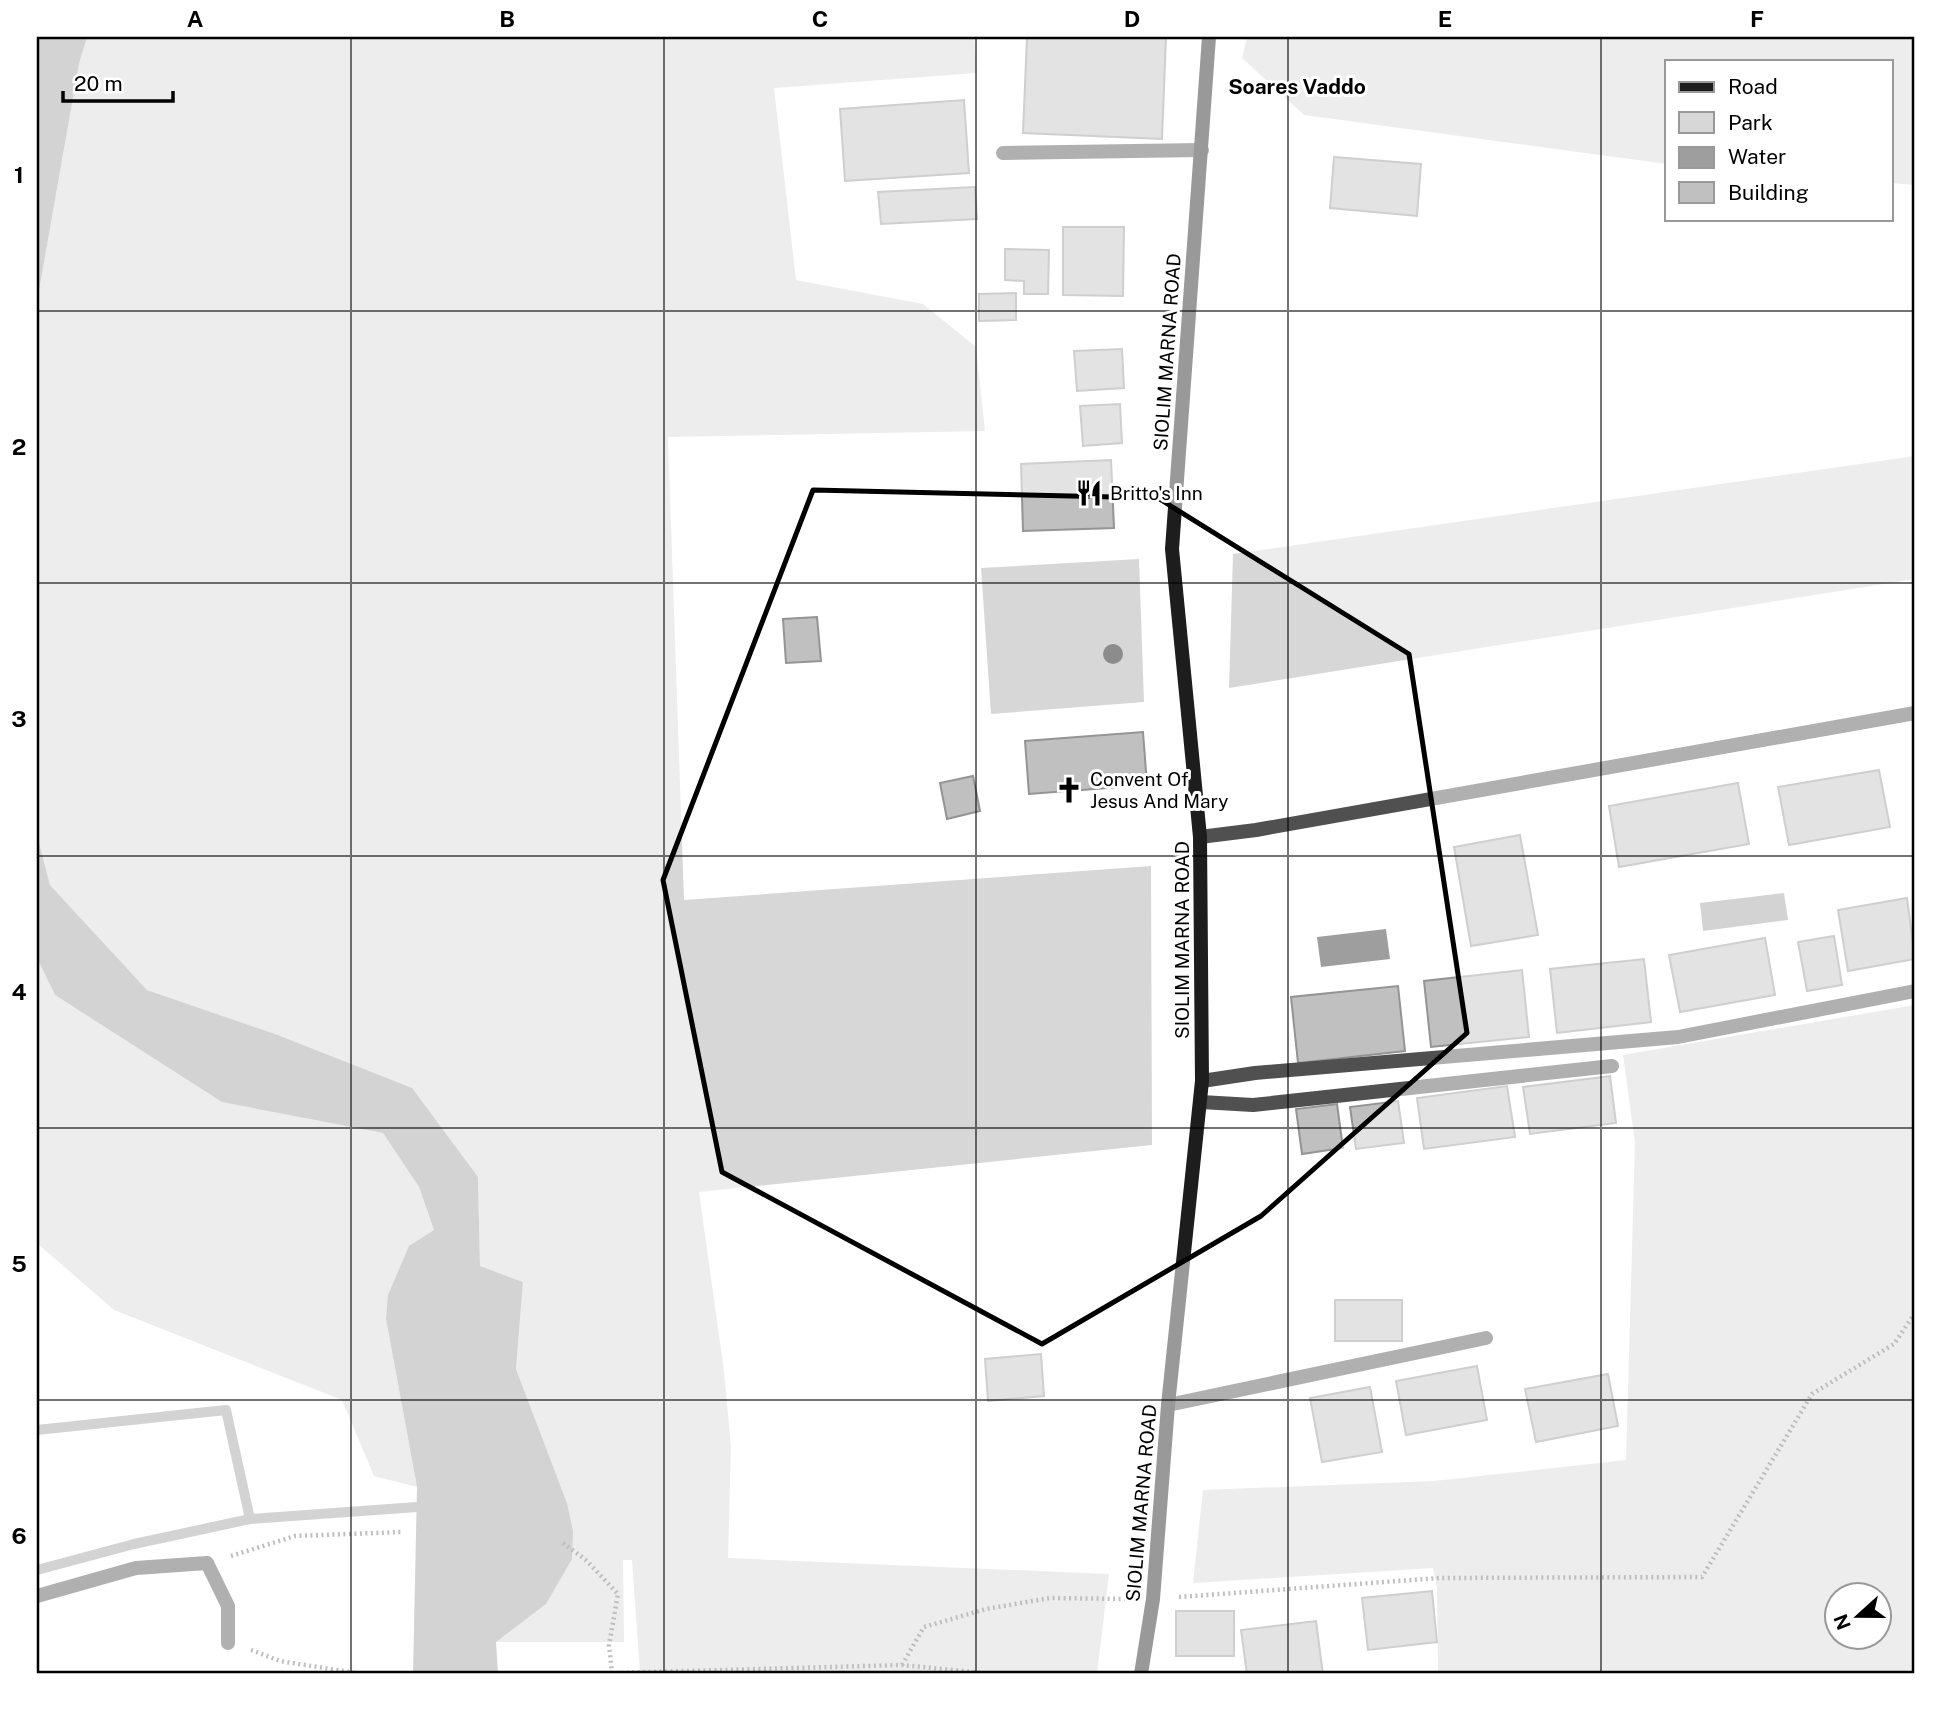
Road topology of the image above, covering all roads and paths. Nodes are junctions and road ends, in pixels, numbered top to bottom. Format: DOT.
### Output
graph roads {
  1 [pos="1209,37"];
  2 [pos="1202,150"];
  3 [pos="1003,153"];
  4 [pos="1915,713"];
  5 [pos="1200,837"];
  6 [pos="1915,991"];
  7 [pos="1612,1066"];
  8 [pos="1202,1081"];
  9 [pos="1201,1102"];
  10 [pos="1915,1313"];
  11 [pos="1486,1338"];
  12 [pos="1168,1405"];
  13 [pos="401,1532"];
  14 [pos="563,1543"];
  15 [pos="207,1563"];
  16 [pos="37,1596"];
  17 [pos="1153,1599"];
  18 [pos="228,1643"];
  19 [pos="902,1665"];
  20 [pos="612,1673"];
  21 [pos="666,1673"];
  22 [pos="362,1674"];
  23 [pos="577,1674"];
  24 [pos="993,1674"];
  25 [pos="1141,1674"];
  1 -- 2 [label="main road, SIOLIM MARNA ROAD"];
  2 -- 3 [label="street"];
  2 -- 5 [label="main road, SIOLIM MARNA ROAD"];
  4 -- 5 [label="street"];
  5 -- 8 [label="main road, SIOLIM MARNA ROAD"];
  6 -- 8 [label="street"];
  7 -- 9 [label="street"];
  8 -- 9 [label="main road, SIOLIM MARNA ROAD"];
  9 -- 12 [label="main road, SIOLIM MARNA ROAD"];
  10 -- 17 [label="path"];
  11 -- 12 [label="street"];
  12 -- 17 [label="main road, SIOLIM MARNA ROAD"];
  13 -- 15 [label="path"];
  14 -- 20 [label="path"];
  15 -- 16 [label="street"];
  15 -- 18 [label="street"];
  17 -- 19 [label="path"];
  17 -- 25 [label="main road, SIOLIM MARNA ROAD"];
  18 -- 22 [label="path"];
  19 -- 21 [label="path"];
  19 -- 24 [label="path"];
  20 -- 21 [label="path"];
  20 -- 23 [label="path"];
}
